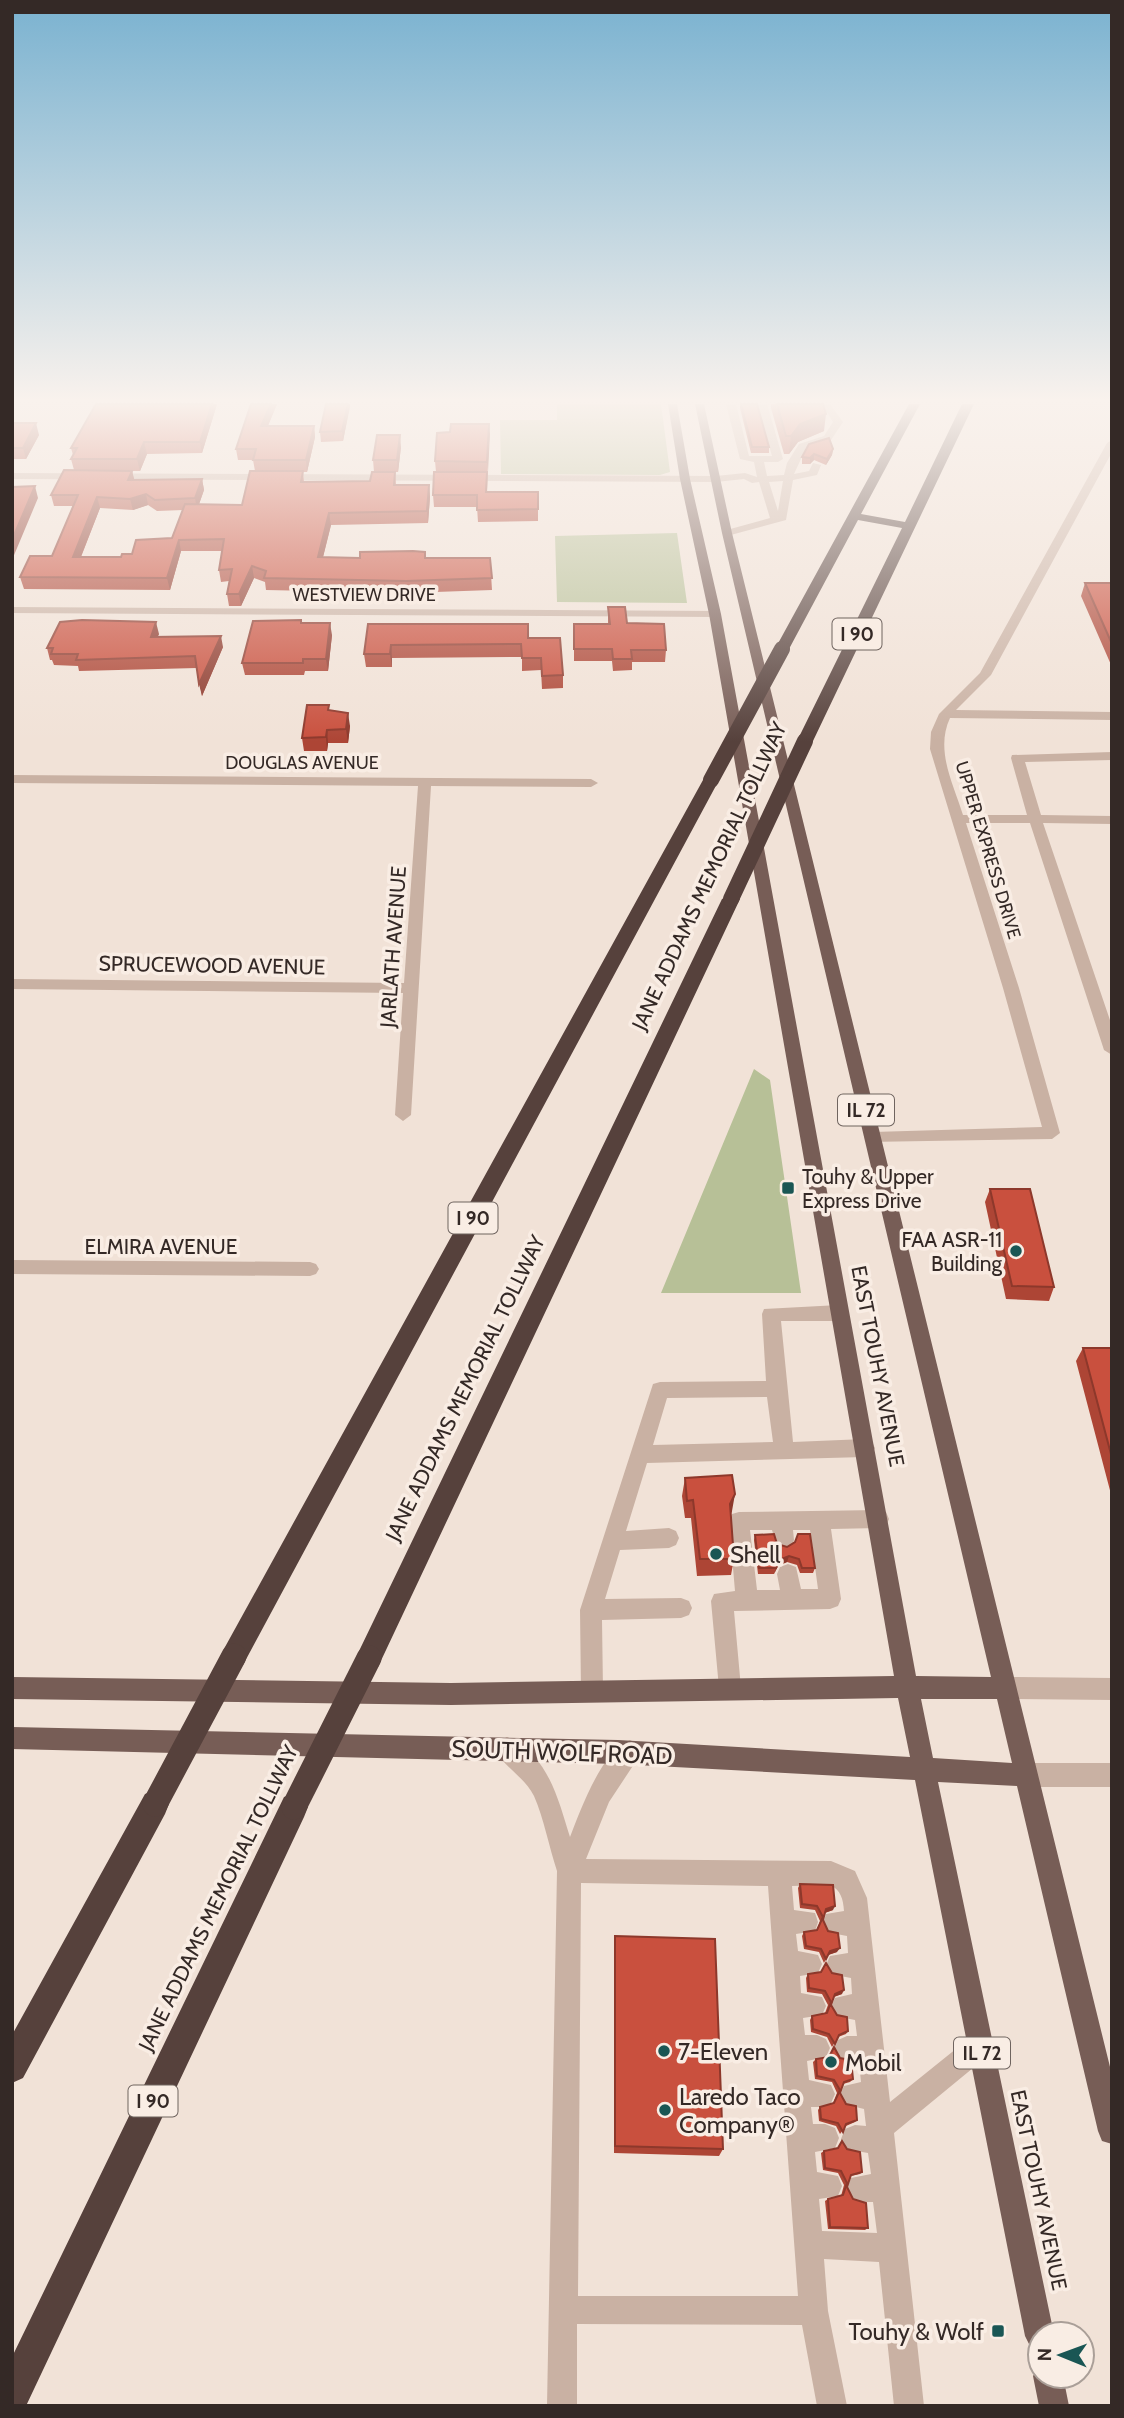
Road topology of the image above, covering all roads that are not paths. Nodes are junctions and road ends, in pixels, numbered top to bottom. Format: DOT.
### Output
graph roads {
  1 [pos="854,516"];
  2 [pos="693,517"];
  3 [pos="725,517"];
  4 [pos="774,517"];
  5 [pos="783,517"];
  6 [pos="859,517"];
  7 [pos="913,517"];
  8 [pos="1072,517"];
  9 [pos="776,521"];
  10 [pos="909,526"];
  11 [pos="727,533"];
  12 [pos="12,610"];
  13 [pos="715,614"];
  14 [pos="945,714"];
  15 [pos="1112,716"];
  16 [pos="1112,756"];
  17 [pos="12,779"];
  18 [pos="425,782"];
  19 [pos="591,783"];
  20 [pos="958,819"];
  21 [pos="1035,819"];
  22 [pos="1112,820"];
  23 [pos="12,984"];
  24 [pos="411,988"];
  25 [pos="1112,1050"];
  26 [pos="403,1115"];
  27 [pos="873,1138"];
  28 [pos="12,1267"];
  29 [pos="310,1269"];
  30 [pos="839,1313"];
  31 [pos="776,1389"];
  32 [pos="865,1448"];
  33 [pos="784,1451"];
  34 [pos="640,1454"];
  35 [pos="879,1519"];
  36 [pos="818,1520"];
  37 [pos="669,1538"];
  38 [pos="613,1541"];
  39 [pos="788,1574"];
  40 [pos="792,1600"];
  41 [pos="747,1601"];
  42 [pos="681,1608"];
  43 [pos="591,1611"];
  44 [pos="907,1686"];
  45 [pos="12,1688"];
  46 [pos="730,1688"];
  47 [pos="1006,1688"];
  48 [pos="1112,1689"];
  49 [pos="592,1691"];
  50 [pos="12,1738"];
  51 [pos="507,1749"];
  52 [pos="630,1752"];
  53 [pos="925,1769"];
  54 [pos="1112,1774"];
  55 [pos="1027,1775"];
  56 [pos="569,1871"];
  57 [pos="779,1874"];
  58 [pos="981,2045"];
  59 [pos="12,2067"];
  60 [pos="1112,2131"];
  61 [pos="872,2135"];
  62 [pos="808,2244"];
  63 [pos="892,2248"];
  64 [pos="563,2310"];
  65 [pos="814,2311"];
  66 [pos="1037,2320"];
  67 [pos="12,2396"];
  68 [pos="562,2406"];
  69 [pos="832,2406"];
  70 [pos="909,2406"];
  1 -- 59 [label="highway, JANE ADDAMS MEMORIAL TOLLWAY / I 90, bridge"];
  2 -- 13 [label="main road, EAST TOUHY AVENUE"];
  3 -- 11 [label="main road, EAST TOUHY AVENUE / IL 72"];
  4 -- 9 [label="street"];
  5 -- 9 [label="street"];
  6 -- 10 [label="highway"];
  7 -- 10 [label="highway, JANE ADDAMS MEMORIAL TOLLWAY / I 90"];
  8 -- 14 [label="street"];
  9 -- 11 [label="street"];
  10 -- 67 [label="highway, JANE ADDAMS MEMORIAL TOLLWAY / I 90, bridge"];
  11 -- 27 [label="main road, EAST TOUHY AVENUE / IL 72"];
  12 -- 13 [label="street, WESTVIEW DRIVE"];
  13 -- 30 [label="main road, EAST TOUHY AVENUE"];
  14 -- 15 [label="street"];
  14 -- 20 [label="street, UPPER EXPRESS DRIVE"];
  16 -- 21 [label="street"];
  17 -- 18 [label="street, DOUGLAS AVENUE"];
  18 -- 19 [label="street, DOUGLAS AVENUE"];
  18 -- 24 [label="street, JARLATH AVENUE"];
  20 -- 21 [label="street"];
  20 -- 27 [label="street, UPPER EXPRESS DRIVE"];
  21 -- 22 [label="street"];
  21 -- 25 [label="street"];
  23 -- 24 [label="street, SPRUCEWOOD AVENUE"];
  24 -- 26 [label="street, JARLATH AVENUE"];
  27 -- 47 [label="main road, EAST TOUHY AVENUE / IL 72"];
  28 -- 29 [label="street, ELMIRA AVENUE"];
  30 -- 31 [label="street"];
  30 -- 32 [label="main road, EAST TOUHY AVENUE"];
  31 -- 33 [label="street"];
  31 -- 34 [label="street"];
  32 -- 33 [label="street"];
  32 -- 35 [label="main road, EAST TOUHY AVENUE"];
  33 -- 34 [label="street"];
  34 -- 38 [label="street"];
  35 -- 36 [label="street"];
  35 -- 44 [label="main road, EAST TOUHY AVENUE"];
  36 -- 40 [label="street"];
  36 -- 41 [label="street"];
  37 -- 38 [label="street"];
  38 -- 43 [label="street"];
  39 -- 40 [label="street"];
  40 -- 41 [label="street"];
  41 -- 46 [label="street"];
  42 -- 43 [label="street"];
  43 -- 49 [label="street"];
  44 -- 46 [label="main road"];
  44 -- 47 [label="main road"];
  44 -- 53 [label="main road, EAST TOUHY AVENUE"];
  45 -- 49 [label="main road"];
  46 -- 49 [label="main road"];
  47 -- 48 [label="street"];
  47 -- 55 [label="main road, EAST TOUHY AVENUE / IL 72"];
  50 -- 51 [label="main road, SOUTH WOLF ROAD"];
  51 -- 52 [label="main road, SOUTH WOLF ROAD"];
  51 -- 56 [label="street"];
  52 -- 53 [label="main road, SOUTH WOLF ROAD"];
  52 -- 56 [label="street"];
  53 -- 55 [label="main road, SOUTH WOLF ROAD"];
  53 -- 58 [label="main road, EAST TOUHY AVENUE / IL 72"];
  54 -- 55 [label="street, SOUTH WOLF ROAD"];
  55 -- 60 [label="main road, EAST TOUHY AVENUE / IL 72"];
  56 -- 57 [label="street"];
  56 -- 64 [label="street"];
  57 -- 61 [label="street"];
  57 -- 62 [label="street"];
  58 -- 61 [label="street"];
  58 -- 66 [label="main road, EAST TOUHY AVENUE / IL 72"];
  61 -- 63 [label="street"];
  62 -- 63 [label="street"];
  62 -- 65 [label="street"];
  63 -- 70 [label="street"];
  64 -- 65 [label="street"];
  64 -- 68 [label="street"];
  65 -- 69 [label="street"];
}
